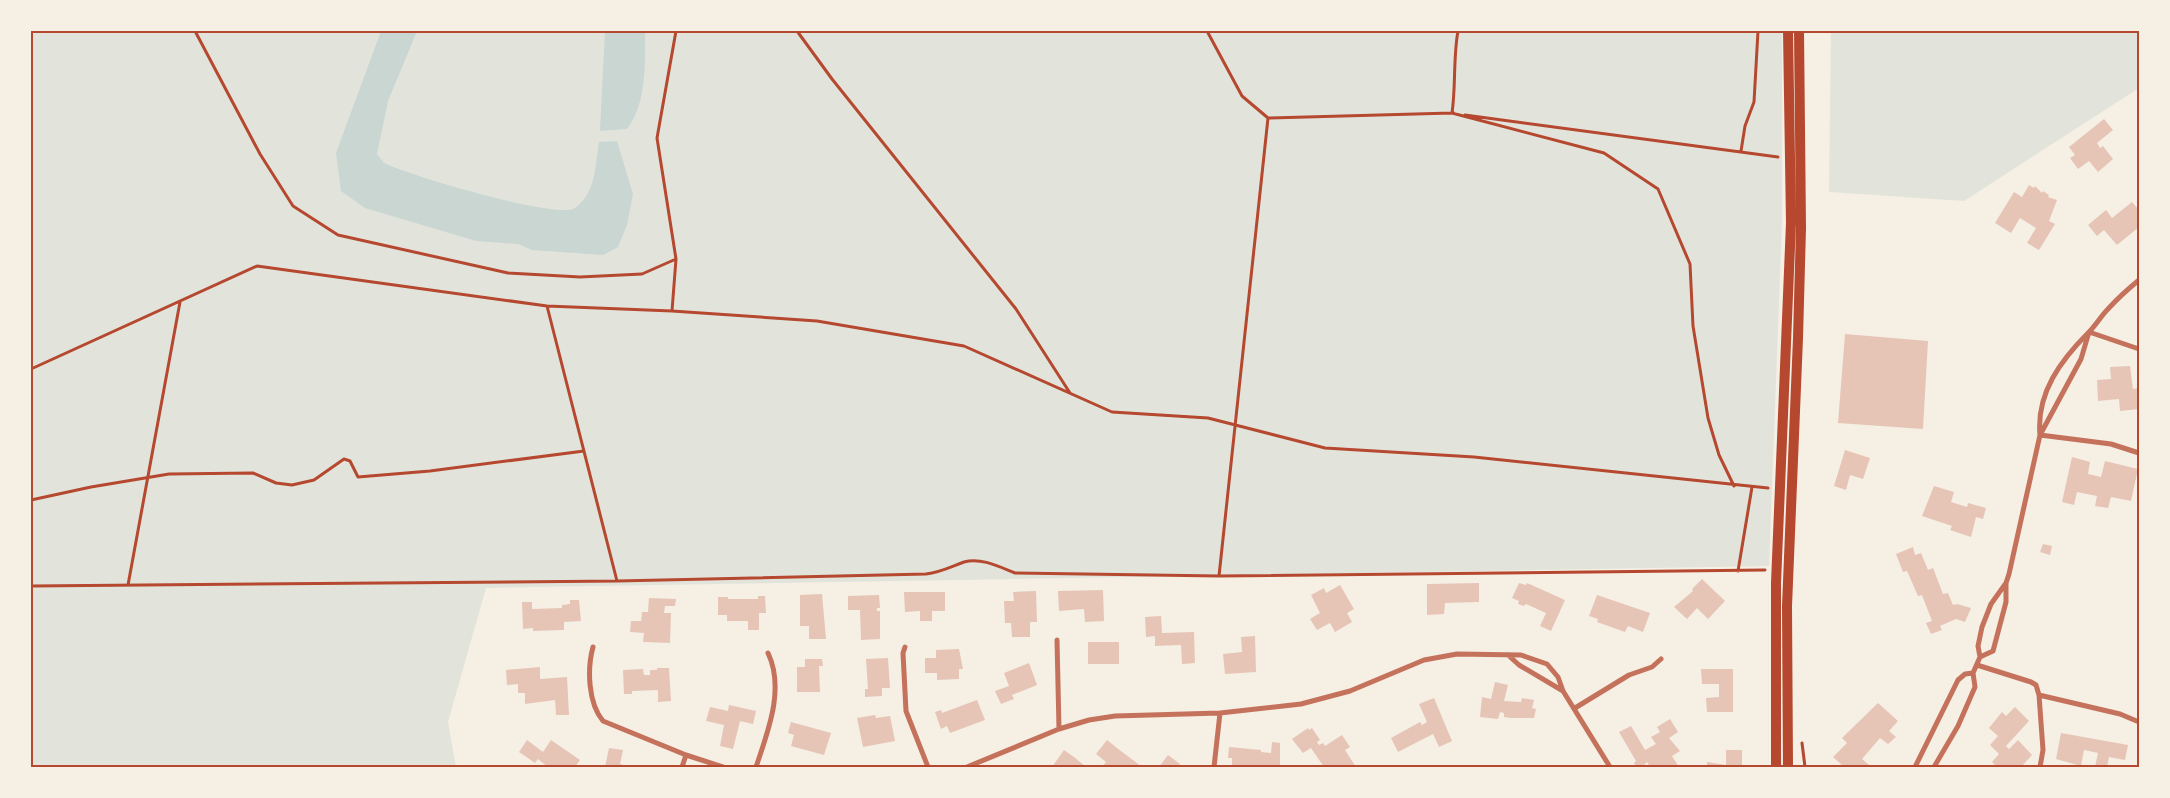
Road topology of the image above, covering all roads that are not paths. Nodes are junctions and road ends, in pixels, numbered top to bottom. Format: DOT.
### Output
graph roads {
  1 [pos="1788,31"];
  2 [pos="1799,31"];
  3 [pos="2139,280"];
  4 [pos="2090,332"];
  5 [pos="2139,349"];
  6 [pos="2040,435"];
  7 [pos="2139,453"];
  8 [pos="2006,583"];
  9 [pos="1057,640"];
  10 [pos="593,647"];
  11 [pos="905,647"];
  12 [pos="768,652"];
  13 [pos="1508,656"];
  14 [pos="1980,657"];
  15 [pos="1661,659"];
  16 [pos="1977,665"];
  17 [pos="1973,674"];
  18 [pos="1563,691"];
  19 [pos="2039,695"];
  20 [pos="1575,708"];
  21 [pos="1220,713"];
  22 [pos="2139,722"];
  23 [pos="1059,729"];
  24 [pos="686,754"];
  25 [pos="682,767"];
  26 [pos="723,767"];
  27 [pos="756,767"];
  28 [pos="928,767"];
  29 [pos="966,767"];
  30 [pos="1214,767"];
  31 [pos="1610,767"];
  32 [pos="1776,767"];
  33 [pos="1788,767"];
  34 [pos="1915,767"];
  35 [pos="1934,767"];
  36 [pos="2040,767"];
  1 -- 32 [label="main road"];
  2 -- 33 [label="main road"];
  3 -- 4 [label="street"];
  4 -- 5 [label="street"];
  4 -- 6 [label="street"];
  4 -- 6 [label="street"];
  6 -- 7 [label="street"];
  6 -- 8 [label="street"];
  8 -- 14 [label="street"];
  8 -- 14 [label="street"];
  9 -- 23 [label="street"];
  10 -- 24 [label="street"];
  11 -- 28 [label="street"];
  12 -- 27 [label="street"];
  13 -- 18 [label="street"];
  13 -- 18 [label="street"];
  13 -- 21 [label="street"];
  14 -- 16 [label="street"];
  15 -- 20 [label="street"];
  16 -- 17 [label="street"];
  16 -- 19 [label="street"];
  17 -- 34 [label="street"];
  17 -- 35 [label="street"];
  18 -- 20 [label="street"];
  19 -- 22 [label="street"];
  19 -- 36 [label="street"];
  20 -- 31 [label="street"];
  21 -- 23 [label="street"];
  21 -- 30 [label="street"];
  23 -- 29 [label="street"];
  24 -- 25 [label="street"];
  24 -- 26 [label="street"];
}
